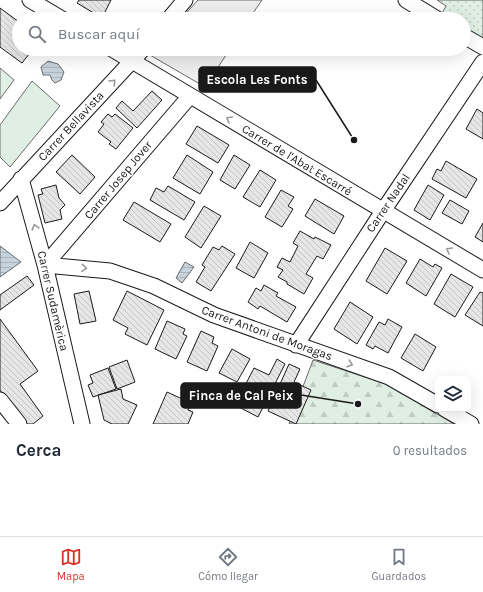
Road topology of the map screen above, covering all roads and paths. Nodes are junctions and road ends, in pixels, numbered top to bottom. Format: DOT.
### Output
graph roads {
  1 [pos="30,0"];
  2 [pos="185,0"];
  3 [pos="406,0"];
  4 [pos="50,12"];
  5 [pos="175,12"];
  6 [pos="426,12"];
  7 [pos="471,40"];
  8 [pos="483,47"];
  9 [pos="124,56"];
  10 [pos="137,56"];
  11 [pos="132,61"];
  12 [pos="483,62"];
  13 [pos="190,96"];
  14 [pos="21,179"];
  15 [pos="0,203"];
  16 [pos="382,211"];
  17 [pos="45,265"];
  18 [pos="483,270"];
  19 [pos="296,345"];
  20 [pos="0,400"];
  21 [pos="435,403"];
  22 [pos="450,412"];
  23 [pos="19,424"];
  24 [pos="82,424"];
  25 [pos="470,424"];
  1 -- 4 [label="street"];
  2 -- 5 [label="street"];
  3 -- 6 [label="street"];
  7 -- 8 [label="street"];
  9 -- 11 [label="street, Carrer de l'Abat Escarré"];
  10 -- 11 [label="street, Carrer Bellavista"];
  11 -- 13 [label="street, Carrer de l'Abat Escarré"];
  14 -- 11 [label="street, Carrer Bellavista, one-way"];
  12 -- 16 [label="street, Carrer Nadal"];
  16 -- 13 [label="street, Carrer de l'Abat Escarré, one-way"];
  13 -- 17 [label="street, Carrer Josep Jover"];
  14 -- 15 [label="street, Carrer Bellavista"];
  17 -- 14 [label="street, Carrer Sudamèrica, one-way"];
  18 -- 16 [label="street, Carrer de l'Abat Escarré, one-way"];
  16 -- 19 [label="street, Carrer Nadal"];
  17 -- 19 [label="street, Carrer Antoni de Moragas, one-way"];
  17 -- 24 [label="street, Carrer Sudamèrica"];
  19 -- 21 [label="street, Carrer Antoni de Moragas, one-way"];
  20 -- 23 [label="street"];
  22 -- 25 [label="street"];
}
